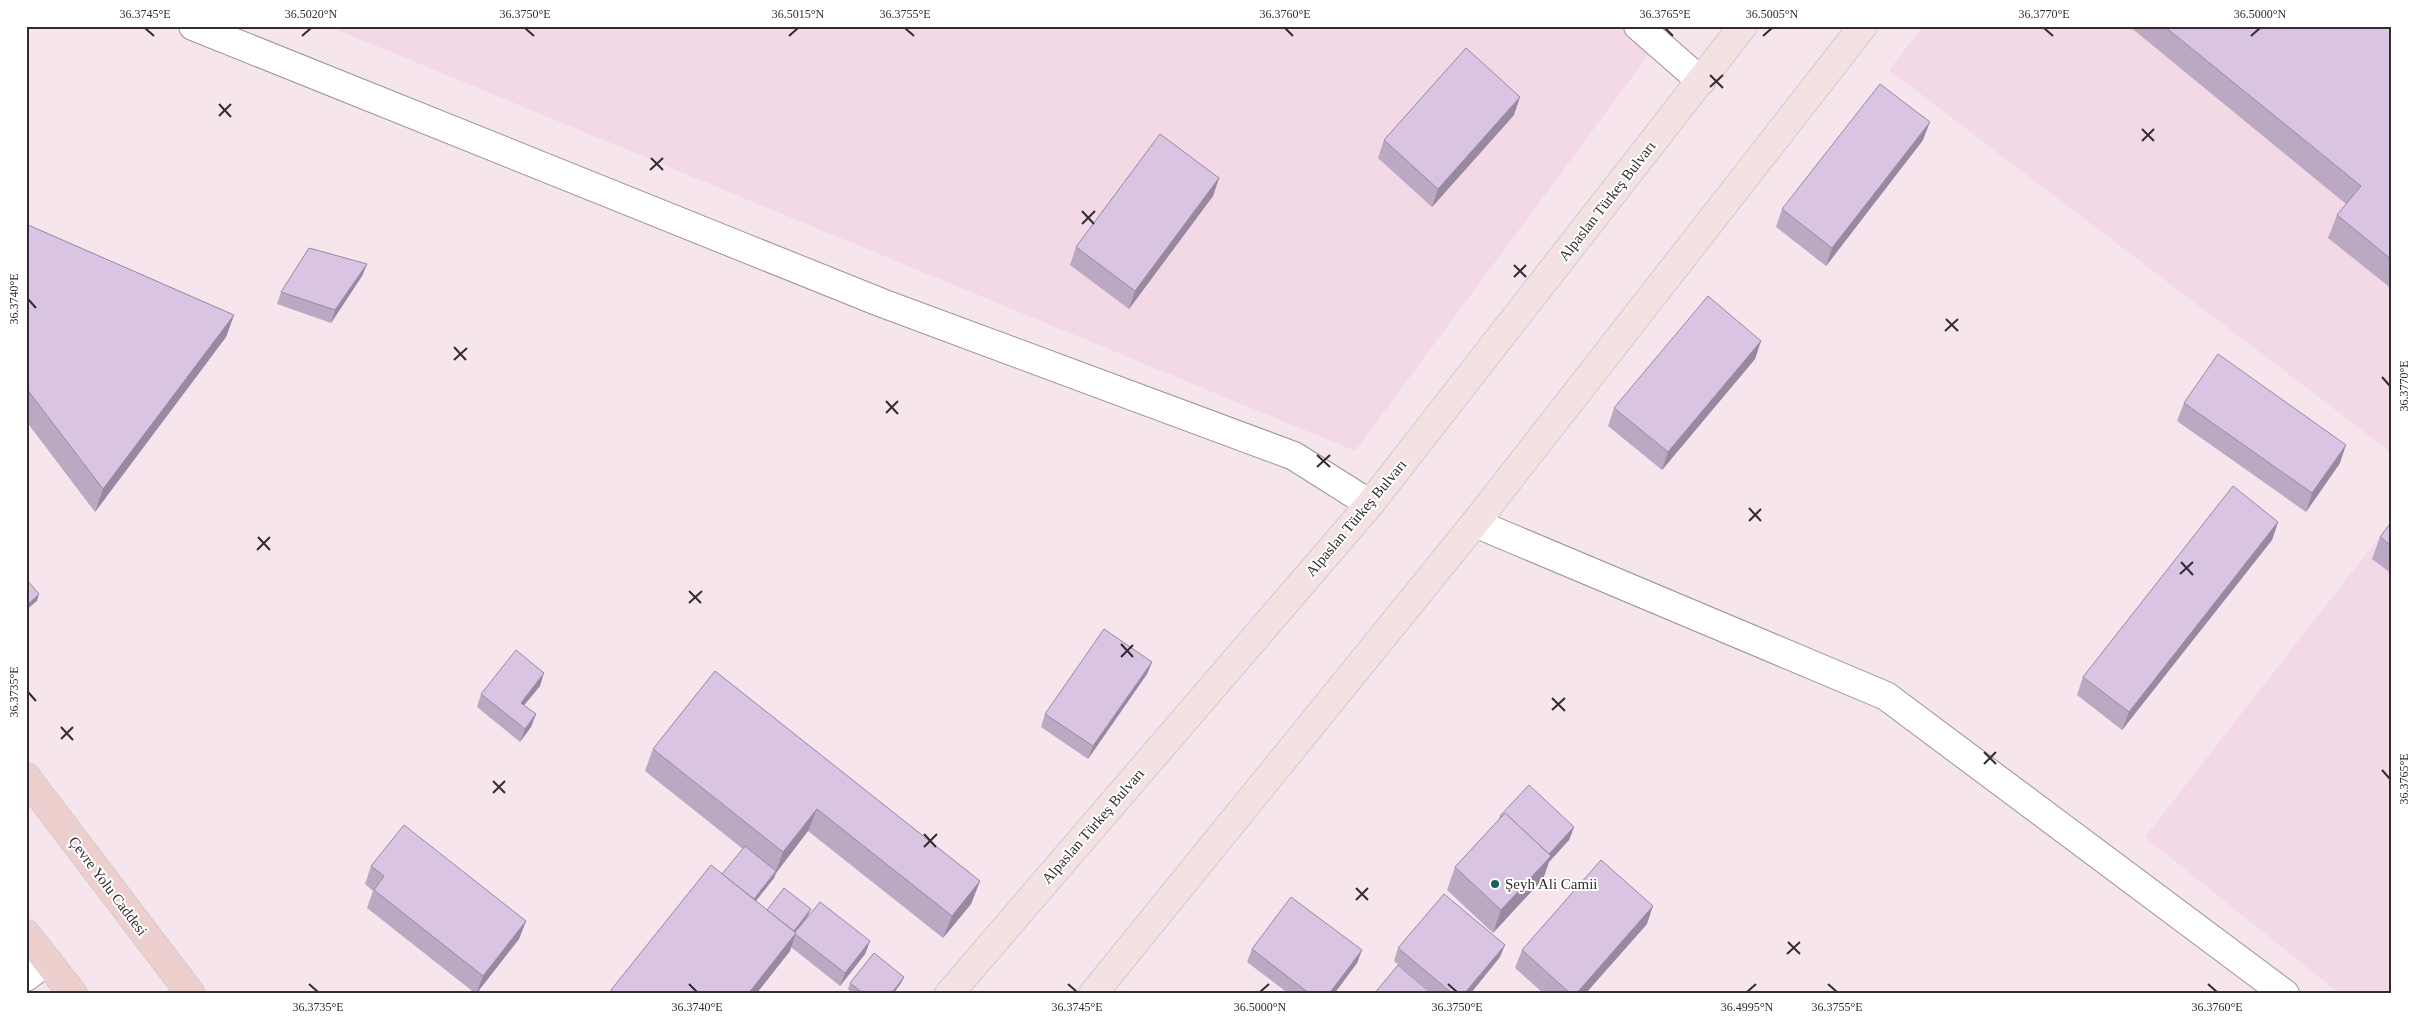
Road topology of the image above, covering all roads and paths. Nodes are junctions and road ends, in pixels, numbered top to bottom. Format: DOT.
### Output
graph roads {
  1 [pos="193,26"];
  2 [pos="1638,26"];
  3 [pos="1743,26"];
  4 [pos="1864,26"];
  5 [pos="1701,81"];
  6 [pos="1370,504"];
  7 [pos="1474,523"];
  8 [pos="26,777"];
  9 [pos="26,934"];
  10 [pos="37,969"];
  11 [pos="73,994"];
  12 [pos="191,994"];
  13 [pos="949,994"];
  14 [pos="1093,994"];
  15 [pos="2284,994"];
  1 -- 6 [label="street"];
  2 -- 5 [label="street"];
  3 -- 5 [label="main road, Alpaslan Türkeş Bulvarı"];
  4 -- 7 [label="main road"];
  5 -- 6 [label="main road, Alpaslan Türkeş Bulvarı"];
  6 -- 13 [label="main road, Alpaslan Türkeş Bulvarı"];
  7 -- 14 [label="main road"];
  7 -- 15 [label="street"];
  8 -- 12 [label="highway, Çevre Yolu Caddesi"];
  9 -- 10 [label="highway"];
  10 -- 11 [label="highway"];
}
